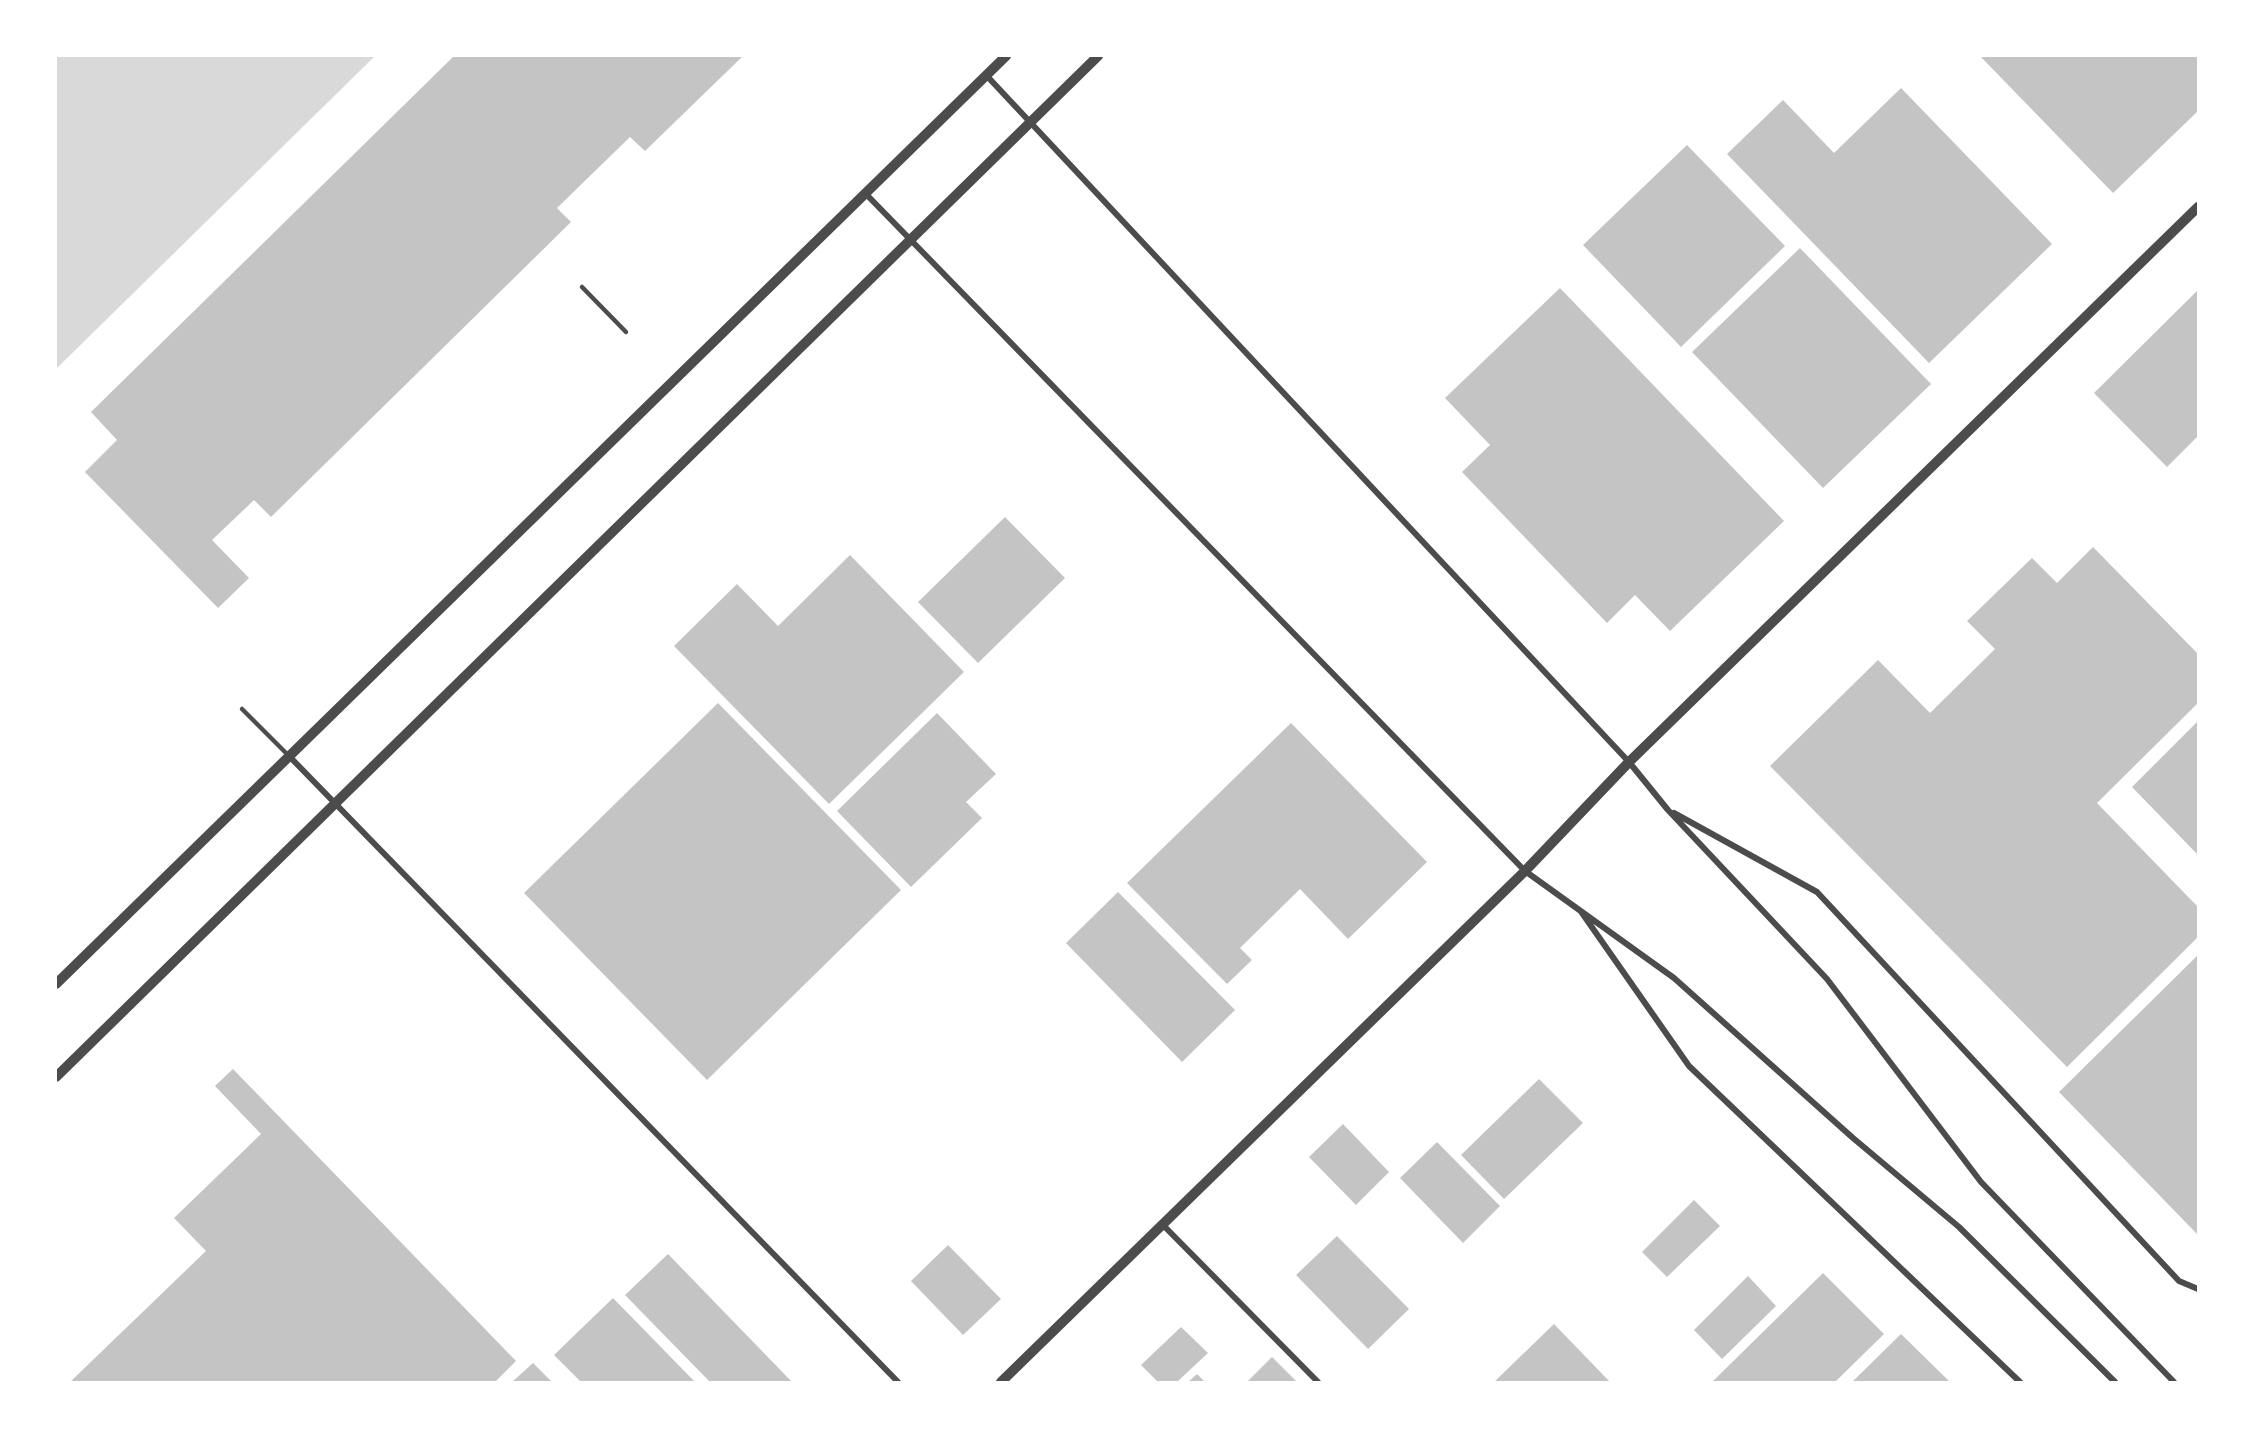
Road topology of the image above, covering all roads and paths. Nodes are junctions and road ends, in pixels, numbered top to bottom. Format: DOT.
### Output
graph roads {
  1 [pos="1006,56"];
  2 [pos="1098,56"];
  3 [pos="986,75"];
  4 [pos="1032,121"];
  5 [pos="865,194"];
  6 [pos="2198,210"];
  7 [pos="910,240"];
  8 [pos="582,287"];
  9 [pos="627,332"];
  10 [pos="242,709"];
  11 [pos="290,757"];
  12 [pos="1629,762"];
  13 [pos="334,803"];
  14 [pos="1668,810"];
  15 [pos="1525,871"];
  16 [pos="1578,908"];
  17 [pos="56,984"];
  18 [pos="56,1077"];
  19 [pos="1162,1225"];
  20 [pos="2199,1289"];
  21 [pos="898,1383"];
  22 [pos="1001,1383"];
  23 [pos="1318,1383"];
  24 [pos="2020,1383"];
  25 [pos="2115,1383"];
  26 [pos="2174,1383"];
  1 -- 3 [label="street"];
  2 -- 4 [label="street"];
  3 -- 4 [label="street"];
  3 -- 5 [label="street"];
  4 -- 7 [label="street"];
  4 -- 12 [label="street"];
  5 -- 7 [label="street"];
  5 -- 11 [label="street"];
  6 -- 12 [label="street"];
  7 -- 13 [label="street"];
  7 -- 15 [label="street"];
  8 -- 9 [label="lane"];
  10 -- 11 [label="lane"];
  11 -- 13 [label="street"];
  11 -- 17 [label="street"];
  12 -- 14 [label="street"];
  12 -- 15 [label="street"];
  13 -- 18 [label="street"];
  13 -- 21 [label="street"];
  14 -- 20 [label="street"];
  14 -- 26 [label="street"];
  15 -- 16 [label="street"];
  15 -- 19 [label="street"];
  16 -- 24 [label="street"];
  16 -- 25 [label="street"];
  19 -- 22 [label="street"];
  19 -- 23 [label="street"];
}
